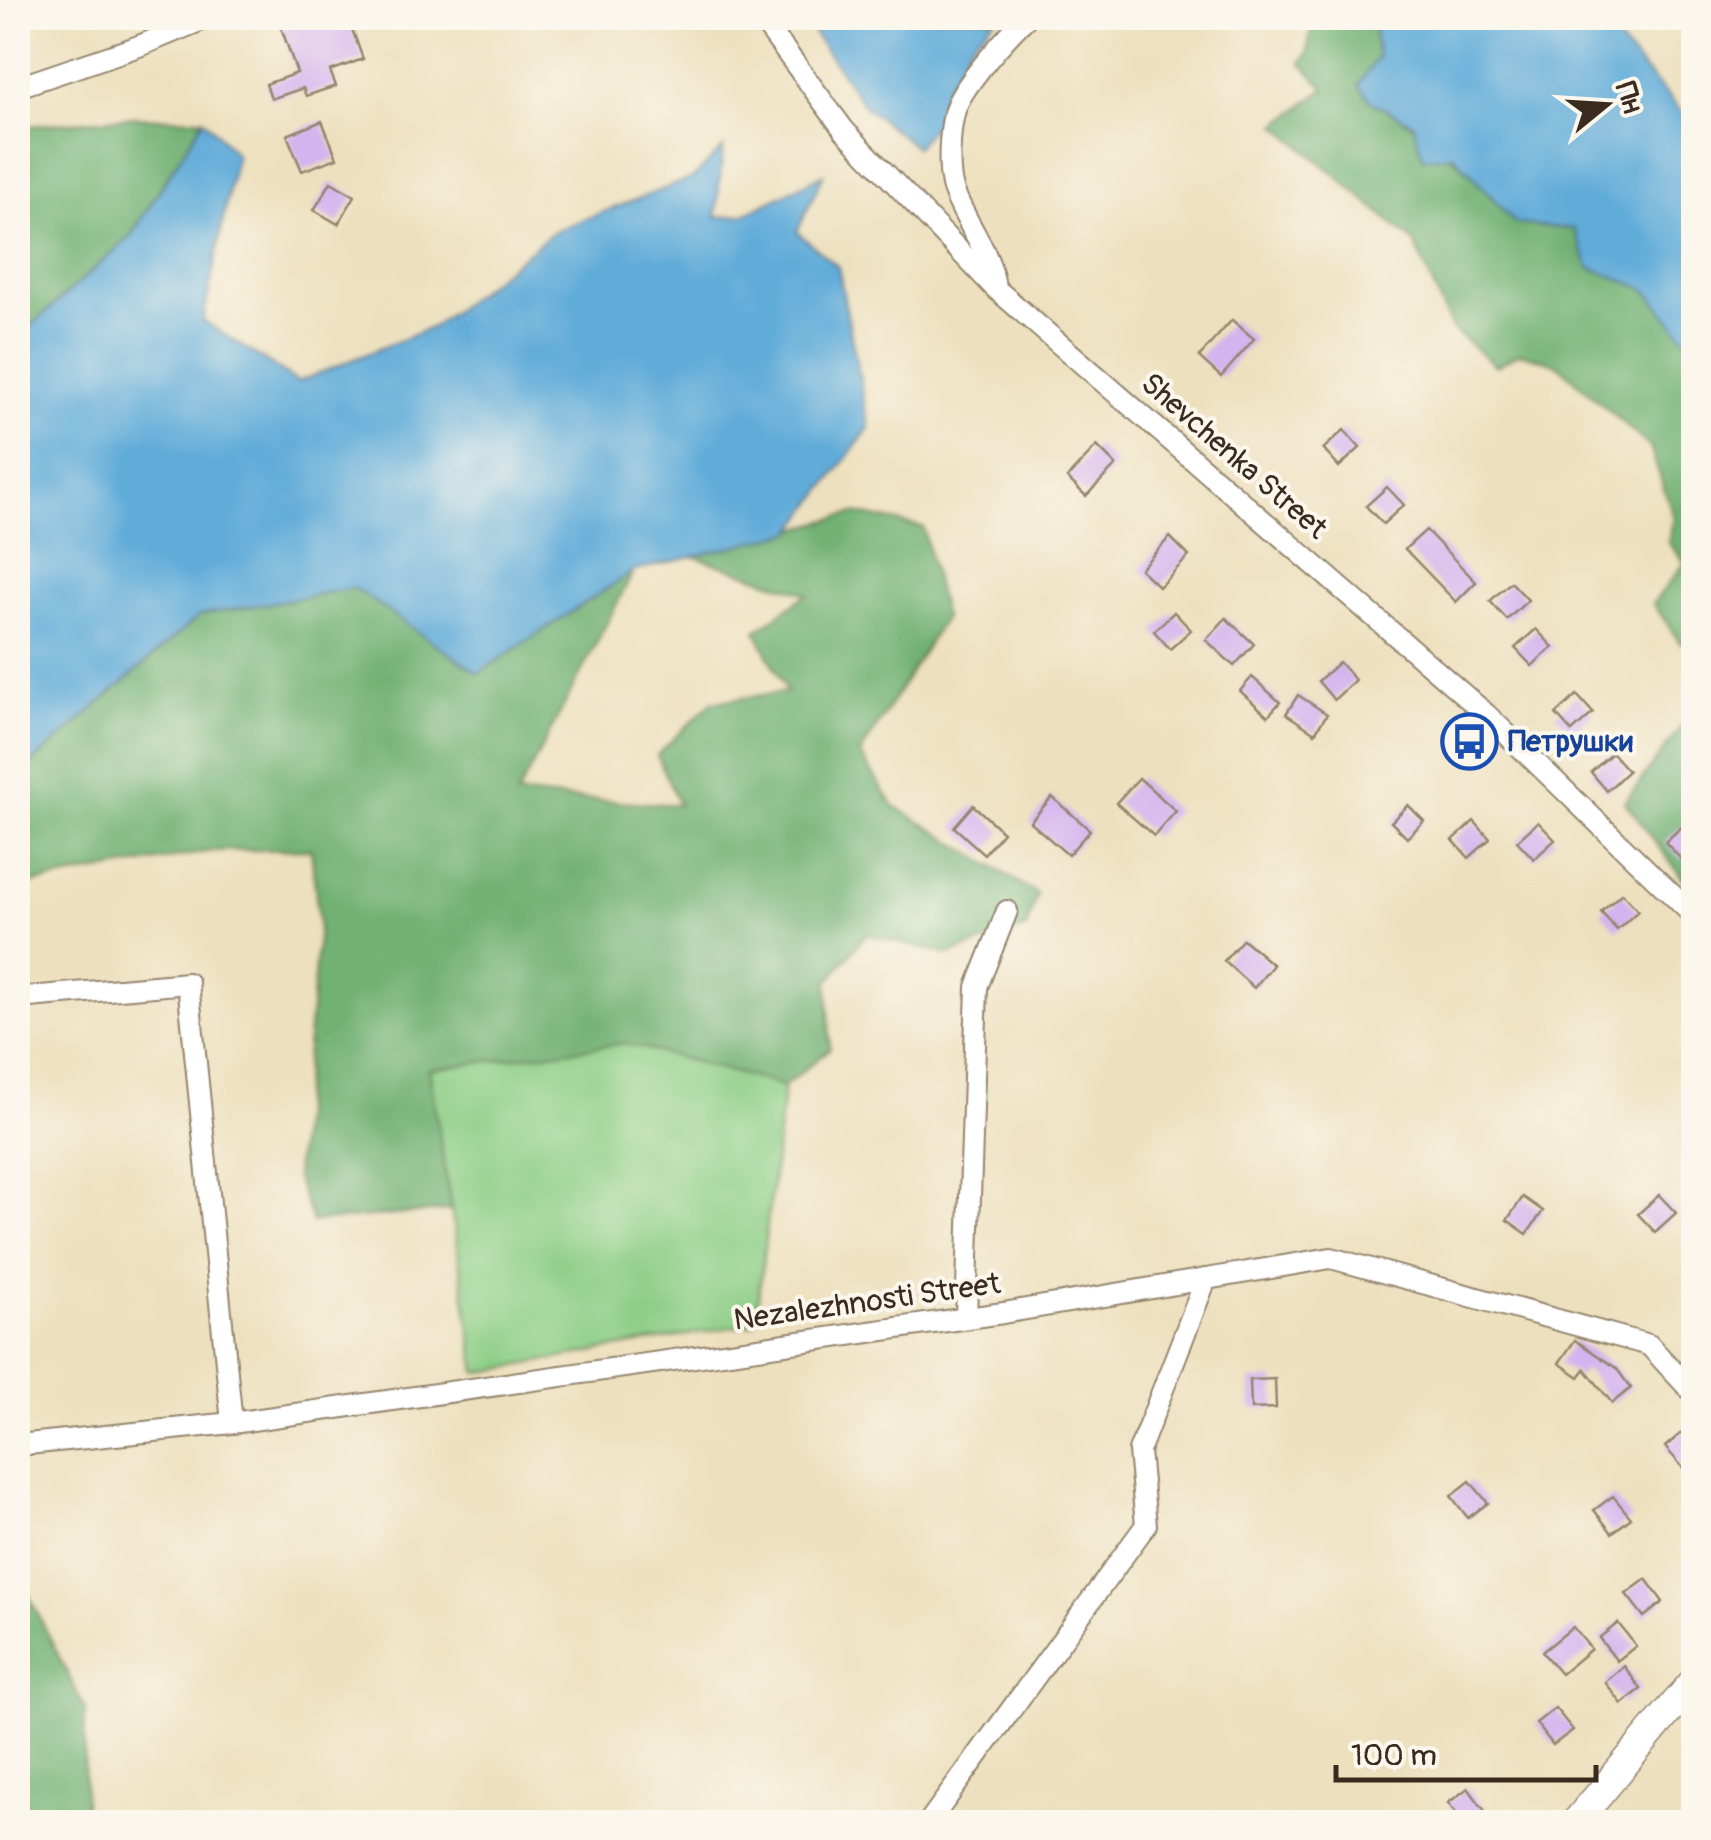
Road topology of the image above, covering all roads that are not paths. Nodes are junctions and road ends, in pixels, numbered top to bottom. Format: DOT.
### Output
graph roads {
  1 [pos="207,18"];
  2 [pos="761,18"];
  3 [pos="1026,18"];
  4 [pos="18,87"];
  5 [pos="995,288"];
  6 [pos="1007,911"];
  7 [pos="1694,916"];
  8 [pos="18,998"];
  9 [pos="1206,1279"];
  10 [pos="966,1318"];
  11 [pos="1694,1394"];
  12 [pos="232,1423"];
  13 [pos="18,1445"];
  14 [pos="1694,1681"];
  15 [pos="928,1822"];
  16 [pos="1576,1822"];
  1 -- 4 [label="street"];
  2 -- 5 [label="street, Shevchenka Street"];
  3 -- 5 [label="street"];
  5 -- 7 [label="street, Shevchenka Street"];
  6 -- 10 [label="street"];
  8 -- 12 [label="street"];
  9 -- 10 [label="street, Nezalezhnosti Street"];
  9 -- 11 [label="street, Nezalezhnosti Street"];
  9 -- 15 [label="street"];
  10 -- 12 [label="street, Nezalezhnosti Street"];
  12 -- 13 [label="street, Nezalezhnosti Street"];
  14 -- 16 [label="street"];
}
